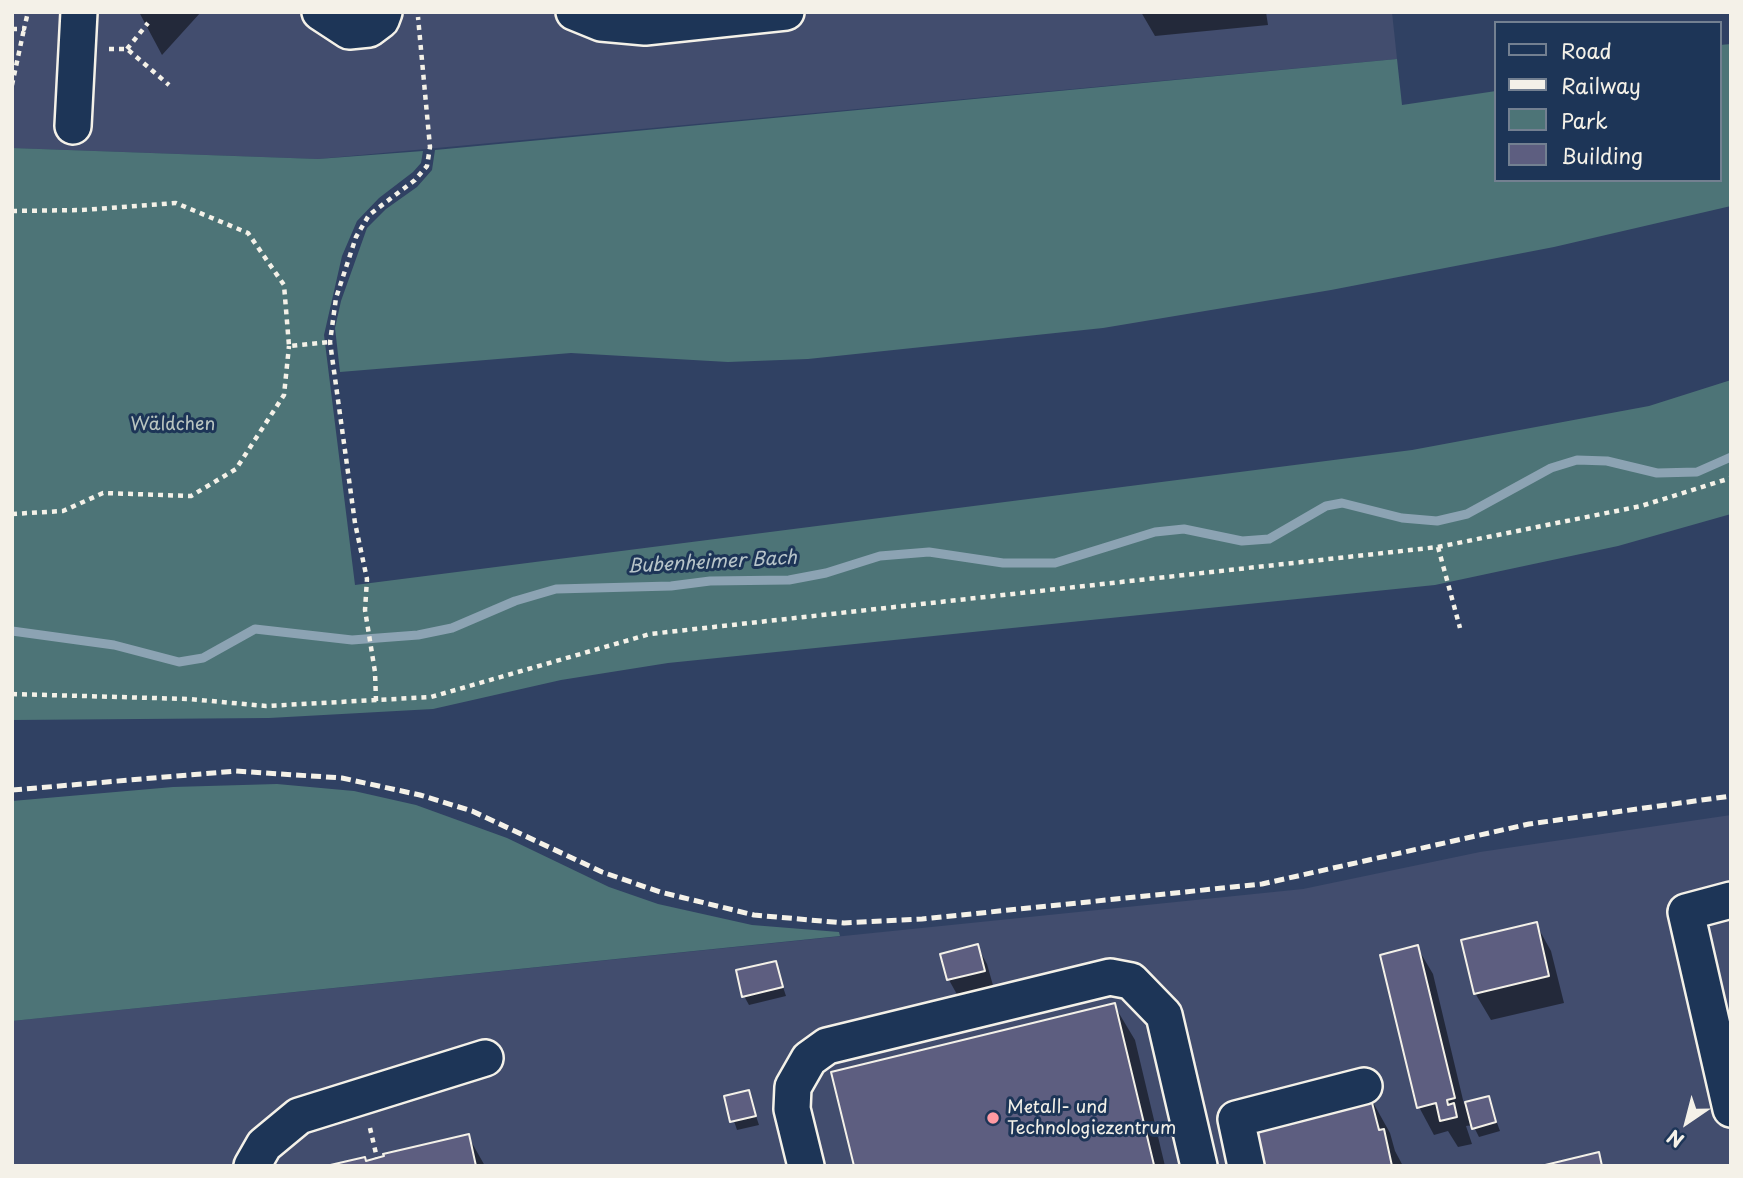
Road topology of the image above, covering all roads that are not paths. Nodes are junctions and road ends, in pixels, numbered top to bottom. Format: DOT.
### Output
graph roads {
  1 [pos="79,12"];
  2 [pos="320,12"];
  3 [pos="384,12"];
  4 [pos="574,12"];
  5 [pos="786,12"];
  6 [pos="73,126"];
  7 [pos="1731,900"];
  8 [pos="485,1058"];
  9 [pos="1364,1086"];
  10 [pos="1731,1109"];
  11 [pos="252,1166"];
  12 [pos="806,1166"];
  13 [pos="1199,1166"];
  14 [pos="1246,1166"];
  1 -- 6 [label="lane"];
  2 -- 3 [label="lane"];
  4 -- 5 [label="lane"];
  7 -- 10 [label="lane"];
  8 -- 11 [label="lane"];
  9 -- 14 [label="lane"];
  12 -- 13 [label="lane"];
}
